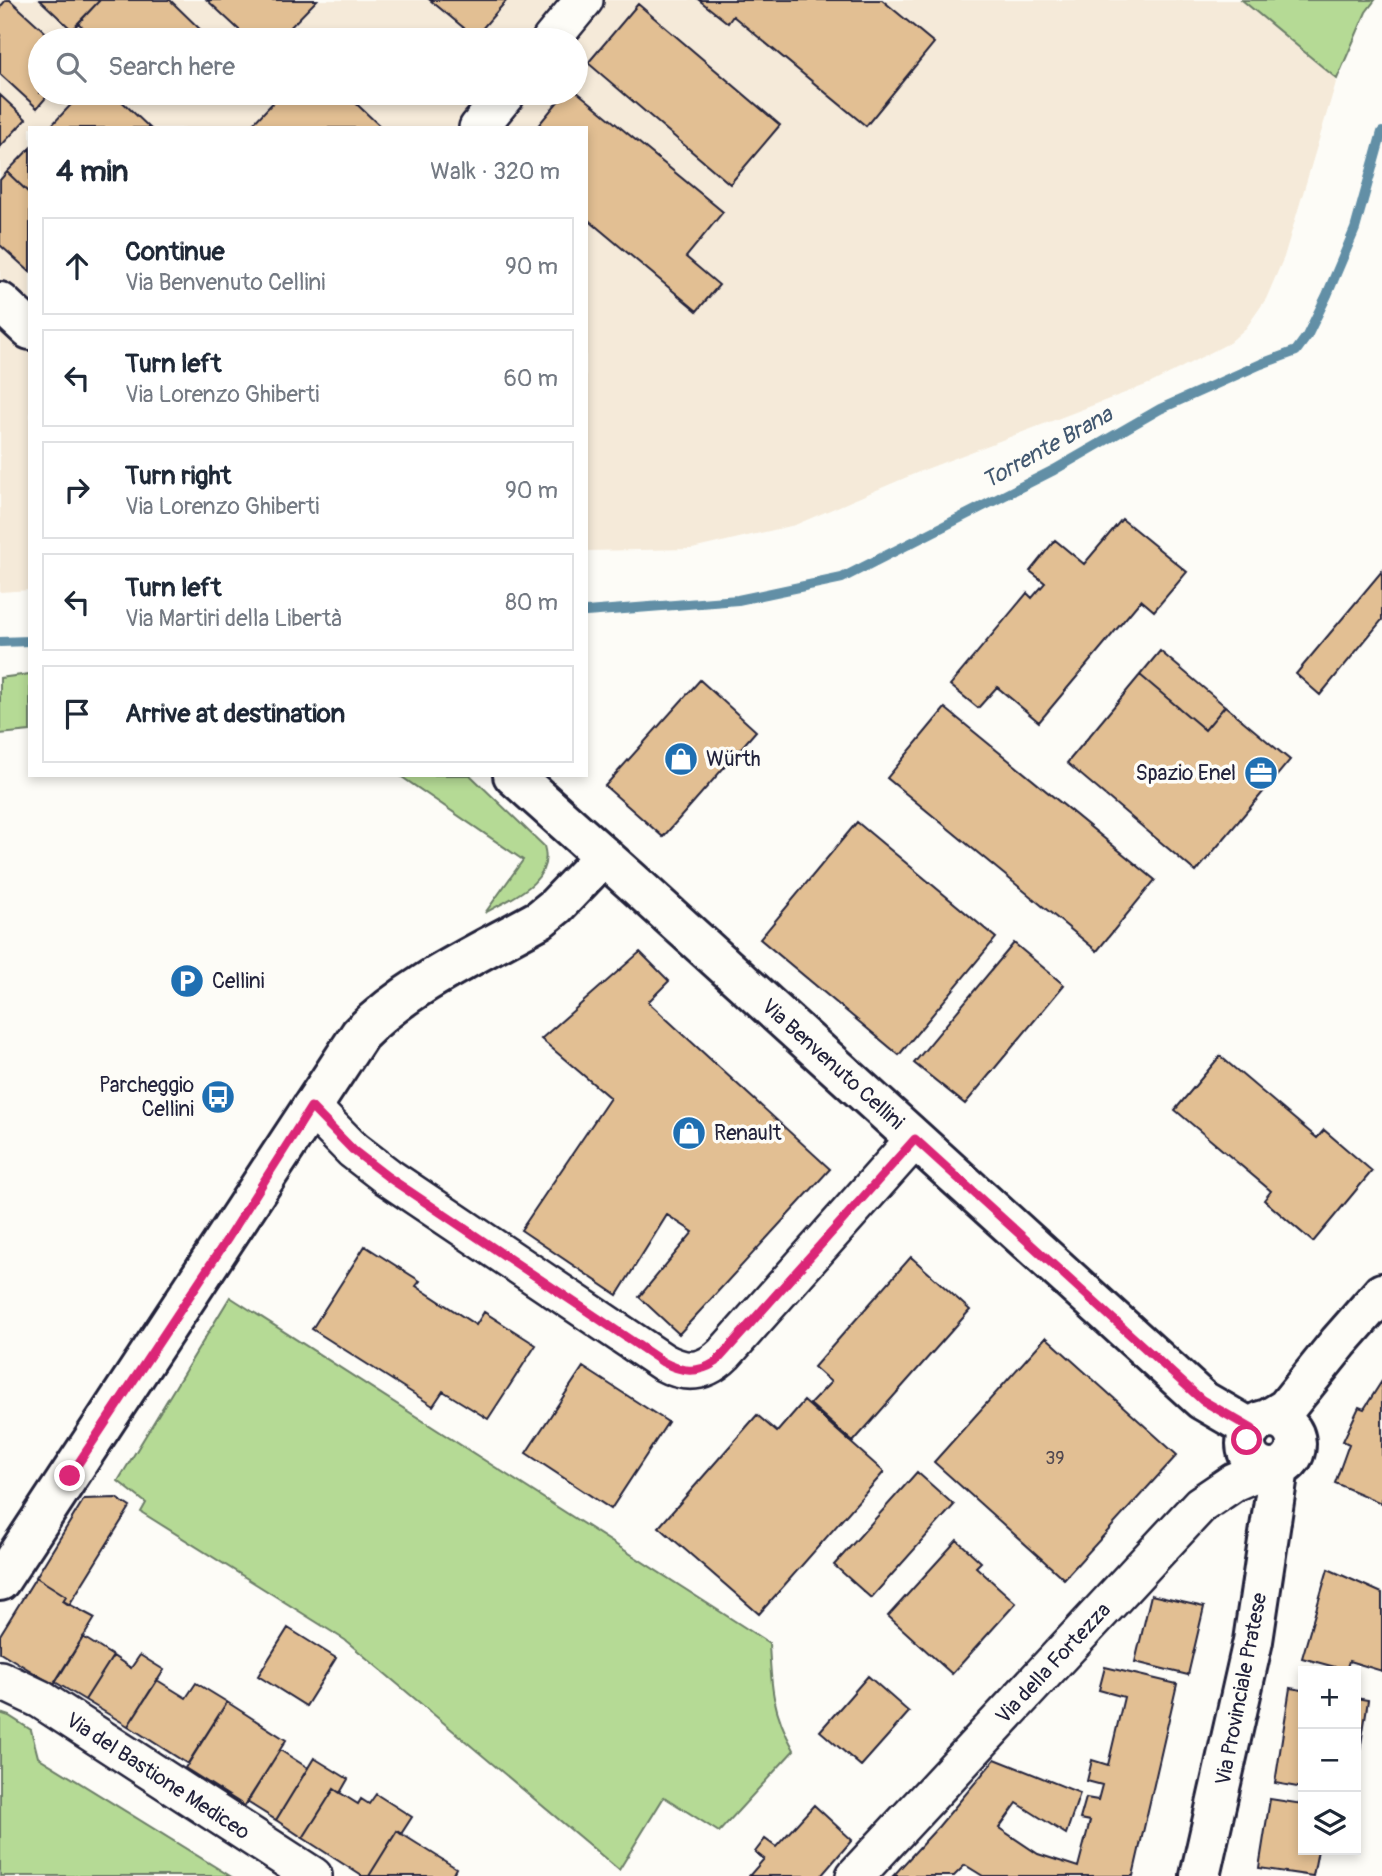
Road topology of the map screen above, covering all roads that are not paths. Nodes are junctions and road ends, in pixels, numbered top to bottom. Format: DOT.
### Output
graph roads {
  1 [pos="584,0"];
  2 [pos="561,28"];
  3 [pos="497,105"];
  4 [pos="480,126"];
  5 [pos="0,302"];
  6 [pos="28,328"];
  7 [pos="515,777"];
  8 [pos="604,856"];
  9 [pos="311,1107"];
  10 [pos="915,1139"];
  11 [pos="1382,1293"];
  12 [pos="1339,1342"];
  13 [pos="1259,1424"];
  14 [pos="1279,1472"];
  15 [pos="0,1581"];
  16 [pos="0,1679"];
  17 [pos="313,1876"];
  18 [pos="855,1876"];
  19 [pos="1200,1876"];
  1 -- 2 [label="street"];
  3 -- 4 [label="street"];
  5 -- 6 [label="street"];
  7 -- 8 [label="street, Via Benvenuto Cellini"];
  8 -- 9 [label="street"];
  8 -- 10 [label="street, Via Benvenuto Cellini"];
  9 -- 10 [label="street"];
  9 -- 15 [label="street"];
  10 -- 13 [label="street, Via Benvenuto Cellini"];
  11 -- 12 [label="street"];
  12 -- 13 [label="street"];
  12 -- 14 [label="street, Via Provinciale Pratese"];
  13 -- 14 [label="street"];
  14 -- 18 [label="street, Via della Fortezza"];
  14 -- 19 [label="street, Via Provinciale Pratese"];
  16 -- 17 [label="street, Via del Bastione Mediceo"];
}
